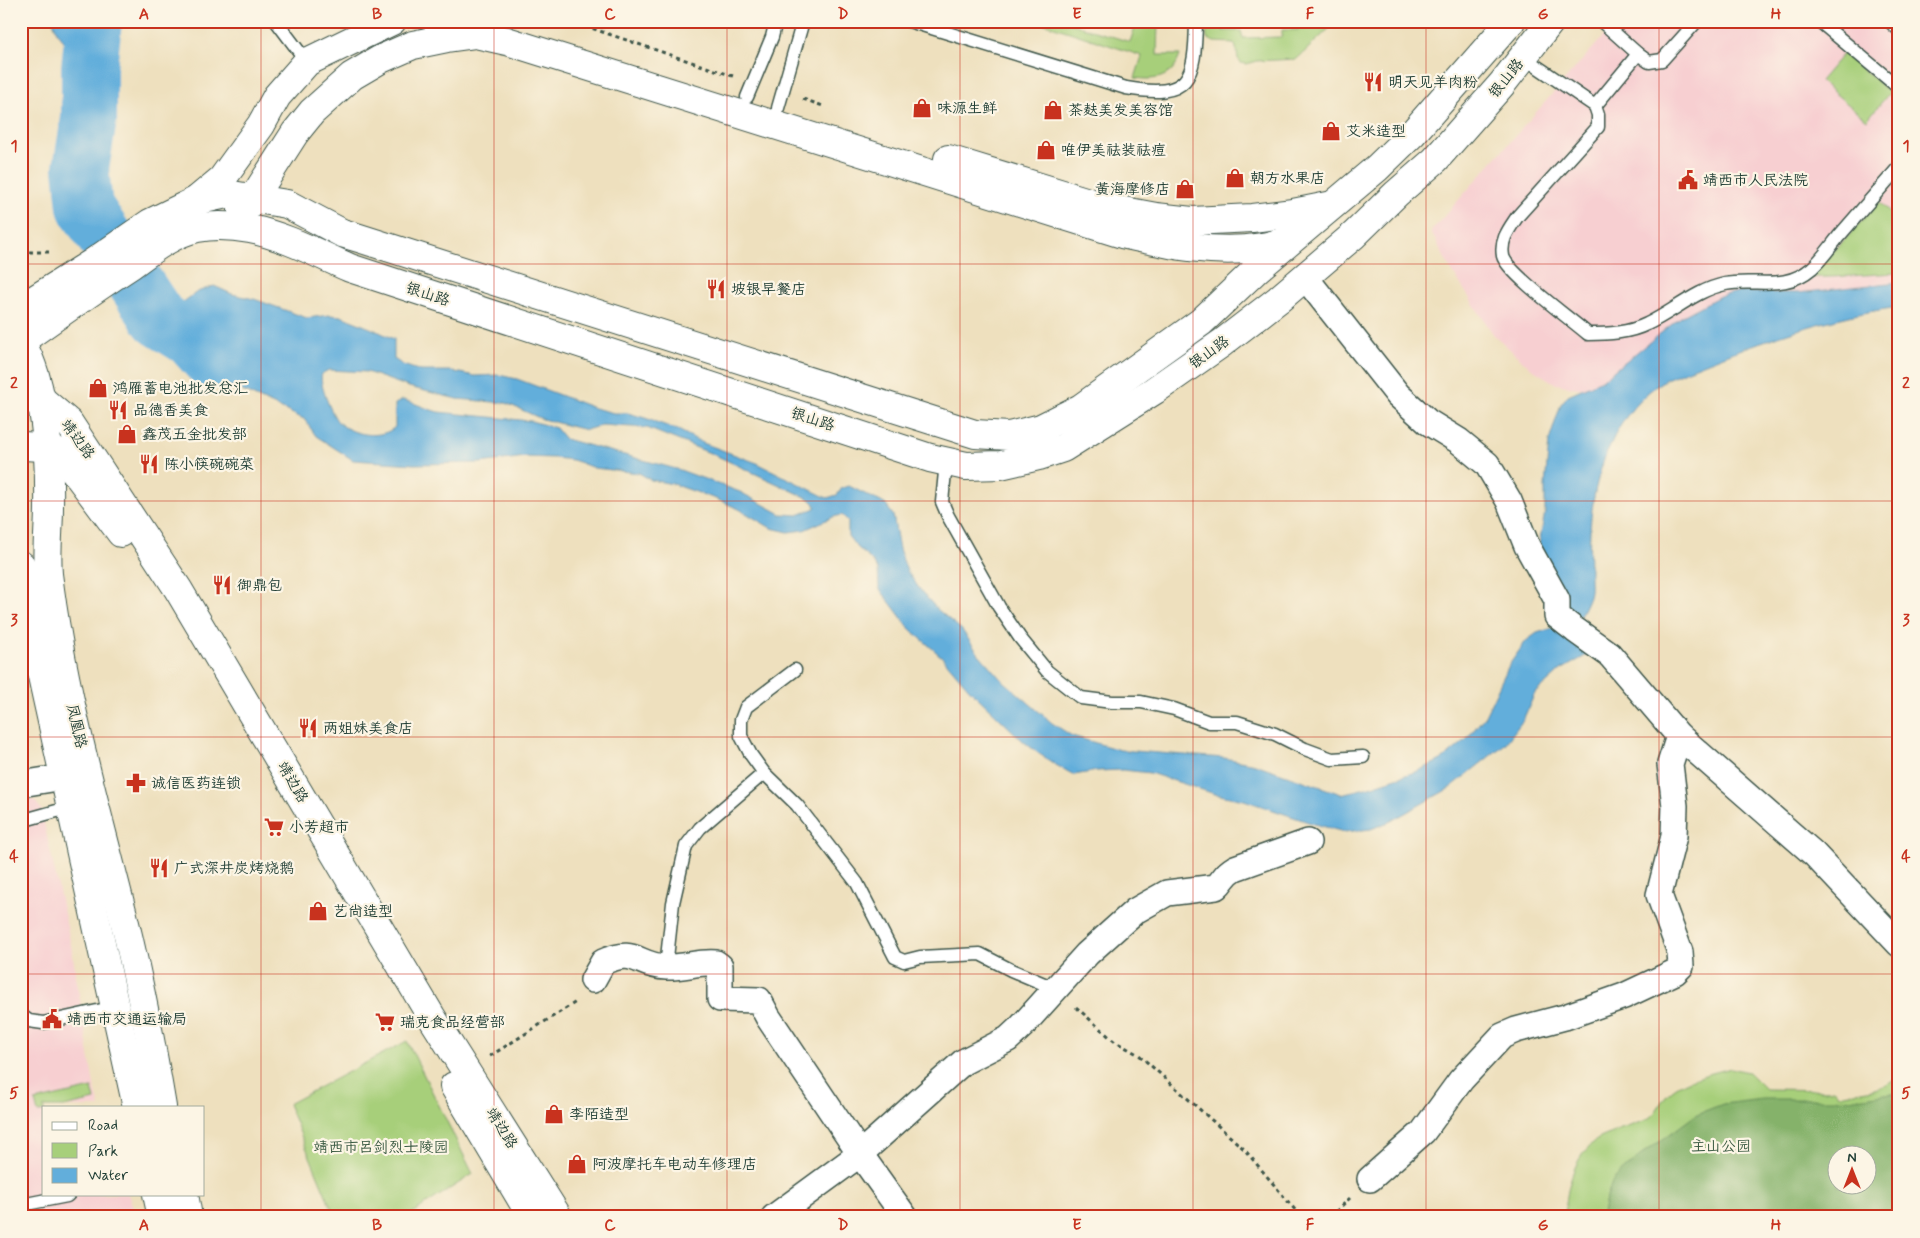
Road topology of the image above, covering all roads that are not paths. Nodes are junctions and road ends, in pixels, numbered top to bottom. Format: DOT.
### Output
graph roads {
  1 [pos="276,21"];
  2 [pos="392,21"];
  3 [pos="499,21"];
  4 [pos="776,21"];
  5 [pos="803,21"];
  6 [pos="909,21"];
  7 [pos="1196,21"];
  8 [pos="1510,21"];
  9 [pos="1551,21"];
  10 [pos="1601,21"];
  11 [pos="1697,21"];
  12 [pos="1819,21"];
  13 [pos="1889,21"];
  14 [pos="1899,30"];
  15 [pos="1638,54"];
  16 [pos="1522,57"];
  17 [pos="307,62"];
  18 [pos="1899,88"];
  19 [pos="750,90"];
  20 [pos="780,100"];
  21 [pos="1595,106"];
  22 [pos="1899,167"];
  23 [pos="254,197"];
  24 [pos="195,201"];
  25 [pos="1332,205"];
  26 [pos="1373,216"];
  27 [pos="197,228"];
  28 [pos="154,234"];
  29 [pos="1292,239"];
  30 [pos="98,273"];
  31 [pos="1305,277"];
  32 [pos="21,308"];
  33 [pos="21,342"];
  34 [pos="32,399"];
  35 [pos="34,446"];
  36 [pos="946,462"];
  37 [pos="21,565"];
  38 [pos="794,670"];
  39 [pos="1679,736"];
  40 [pos="1363,758"];
  41 [pos="764,773"];
  42 [pos="64,777"];
  43 [pos="21,784"];
  44 [pos="71,807"];
  45 [pos="21,821"];
  46 [pos="1308,842"];
  47 [pos="1899,944"];
  48 [pos="666,967"];
  49 [pos="593,980"];
  50 [pos="1056,989"];
  51 [pos="115,1007"];
  52 [pos="21,1015"];
  53 [pos="137,1106"];
  54 [pos="162,1106"];
  55 [pos="860,1154"];
  56 [pos="1370,1179"];
  57 [pos="67,1196"];
  58 [pos="157,1196"];
  59 [pos="184,1196"];
  60 [pos="21,1205"];
  61 [pos="162,1217"];
  62 [pos="188,1217"];
  63 [pos="532,1217"];
  64 [pos="558,1217"];
  65 [pos="774,1217"];
  66 [pos="905,1217"];
  1 -- 17 [label="lane"];
  2 -- 17 [label="main road, 银山路"];
  3 -- 19 [label="main road, 银山路"];
  4 -- 19 [label="lane"];
  5 -- 20 [label="lane"];
  6 -- 7 [label="lane"];
  8 -- 25 [label="main road, 银山路"];
  9 -- 16 [label="main road, 银山路"];
  10 -- 15 [label="lane"];
  11 -- 15 [label="lane"];
  12 -- 18 [label="lane"];
  13 -- 14 [label="lane"];
  15 -- 21 [label="lane"];
  16 -- 21 [label="lane"];
  16 -- 26 [label="main road, 银山路"];
  17 -- 24 [label="main road, 银山路"];
  19 -- 20 [label="main road, 银山路"];
  20 -- 25 [label="main road, 银山路"];
  21 -- 22 [label="lane"];
  23 -- 24 [label="main road, 银山路"];
  23 -- 27 [label="main road, 银山路"];
  23 -- 29 [label="main road, 银山路"];
  23 -- 29 [label="main road, 银山路"];
  24 -- 28 [label="main road, 银山路"];
  25 -- 29 [label="main road, 银山路"];
  26 -- 29 [label="main road, 银山路"];
  26 -- 31 [label="main road, 银山路"];
  27 -- 28 [label="main road, 银山路"];
  27 -- 36 [label="main road, 银山路"];
  28 -- 30 [label="main road, 银山路"];
  30 -- 32 [label="main road, 银山路"];
  30 -- 33 [label="main road, 银山路"];
  31 -- 36 [label="main road, 银山路"];
  31 -- 39 [label="street"];
  33 -- 34 [label="main road, 凤凰路"];
  34 -- 35 [label="main road, 凤凰路"];
  34 -- 64 [label="main road, 靖边路"];
  35 -- 54 [label="main road, 凤凰路"];
  35 -- 63 [label="main road, 靖边路"];
  36 -- 40 [label="lane"];
  37 -- 42 [label="main road, 凤凰路"];
  38 -- 41 [label="lane"];
  39 -- 47 [label="street"];
  39 -- 56 [label="street"];
  41 -- 48 [label="lane"];
  41 -- 50 [label="lane"];
  42 -- 43 [label="street"];
  42 -- 44 [label="main road, 凤凰路"];
  44 -- 45 [label="lane"];
  44 -- 51 [label="main road, 凤凰路"];
  46 -- 50 [label="street"];
  48 -- 49 [label="street"];
  48 -- 55 [label="street"];
  50 -- 55 [label="street"];
  51 -- 52 [label="lane"];
  51 -- 53 [label="main road, 凤凰路"];
  55 -- 65 [label="street"];
  55 -- 66 [label="street"];
  57 -- 60 [label="lane"];
  58 -- 61 [label="main road"];
  59 -- 62 [label="main road"];
}
